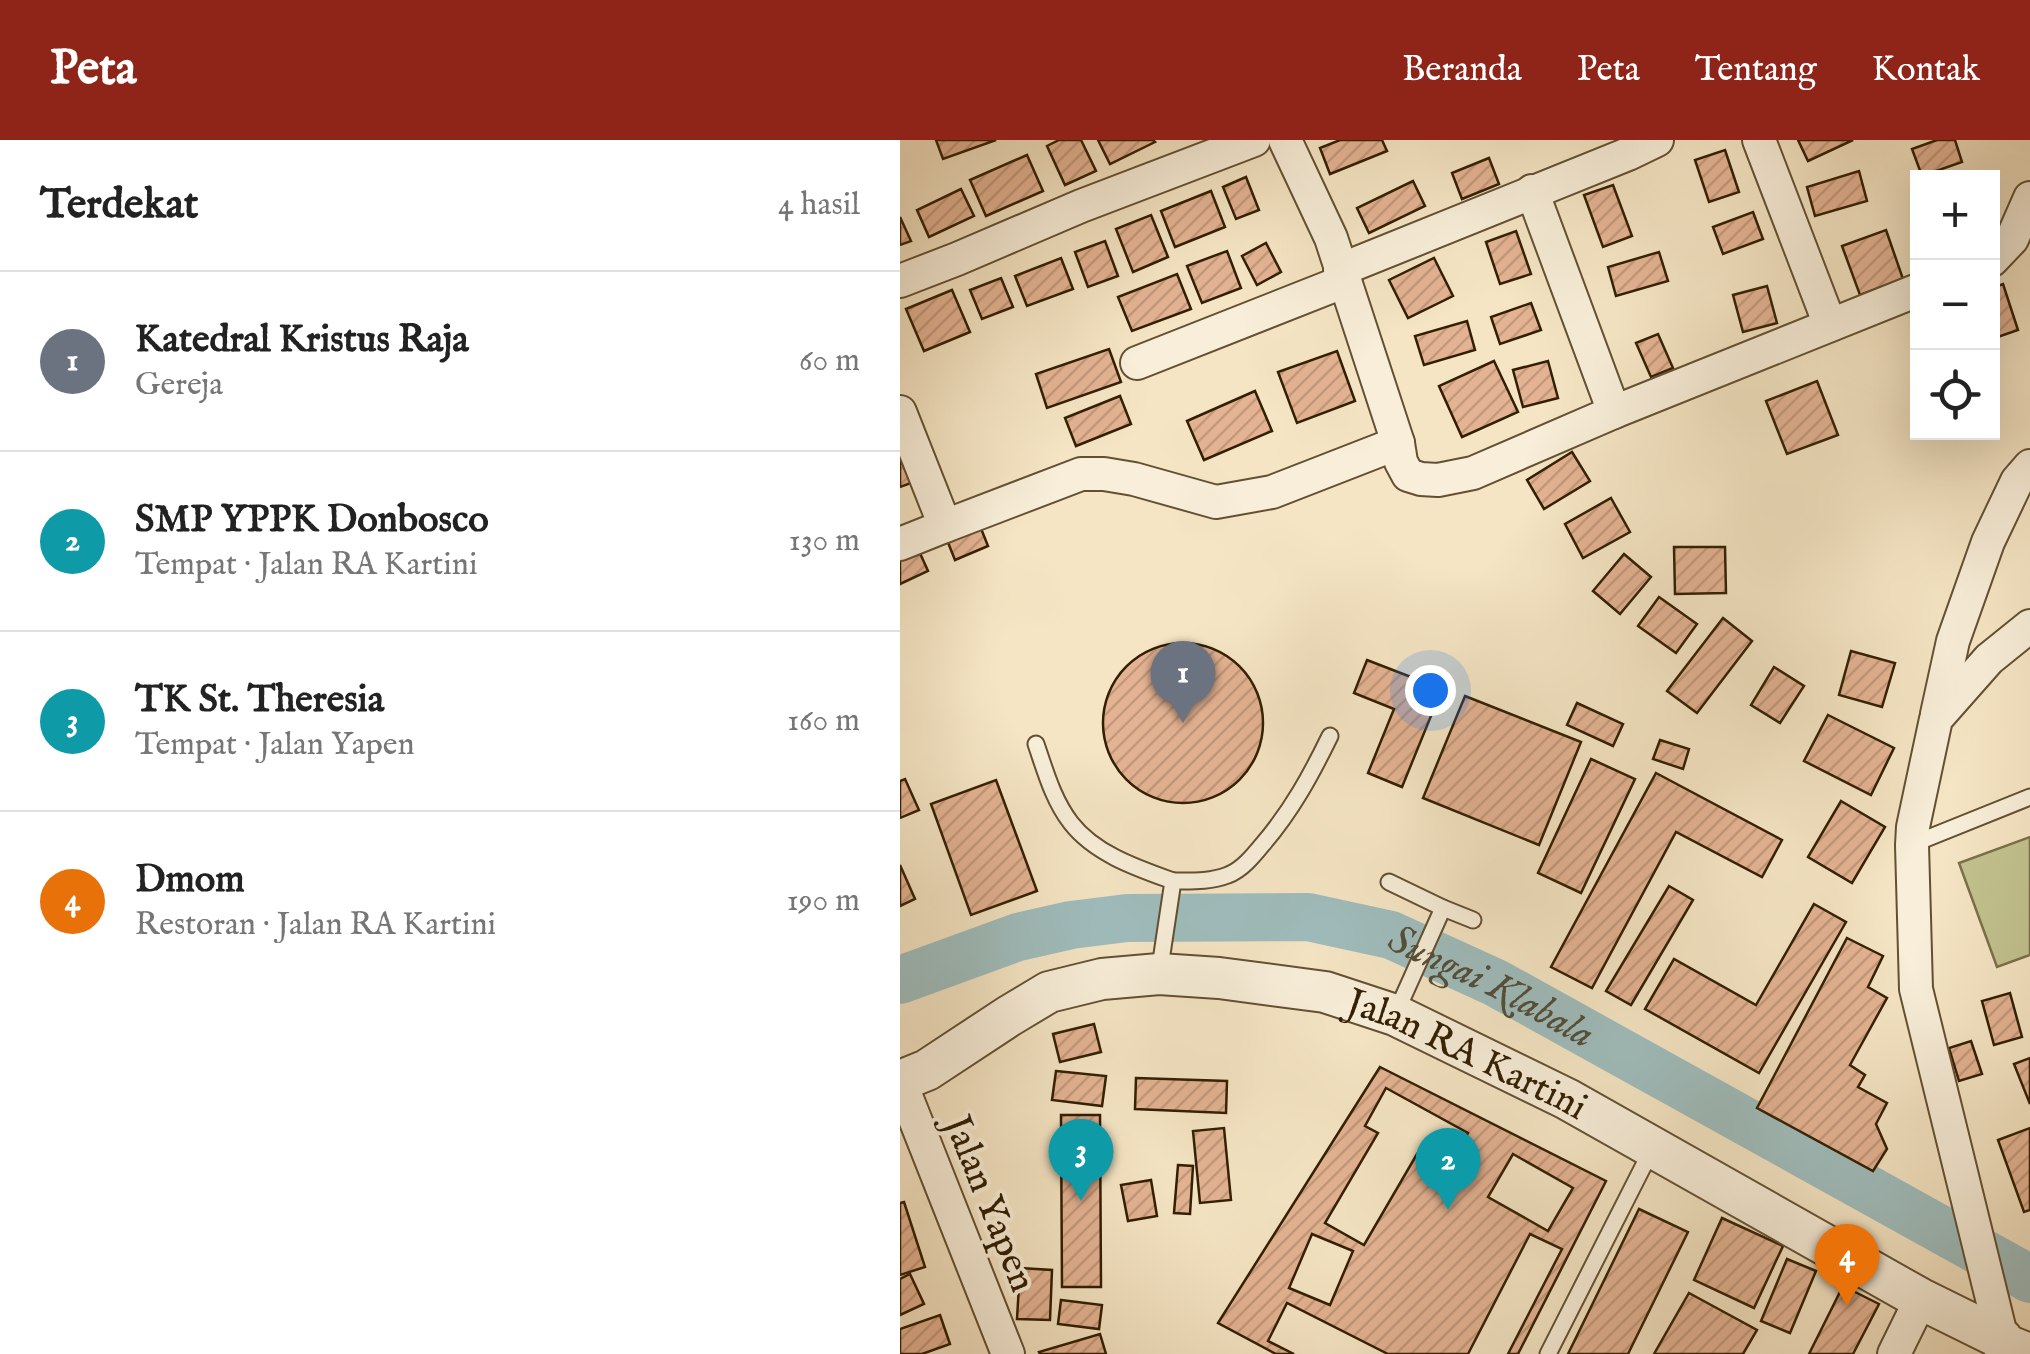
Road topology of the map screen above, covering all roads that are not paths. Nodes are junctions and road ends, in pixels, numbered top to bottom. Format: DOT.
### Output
graph roads {
  1 [pos="1254,140"];
  2 [pos="1285,140"];
  3 [pos="1658,140"];
  4 [pos="1759,140"];
  5 [pos="1532,191"];
  6 [pos="2030,198"];
  7 [pos="2000,252"];
  8 [pos="1342,276"];
  9 [pos="900,281"];
  10 [pos="1910,293"];
  11 [pos="1830,325"];
  12 [pos="1137,364"];
  13 [pos="900,412"];
  14 [pos="1614,412"];
  15 [pos="1398,442"];
  16 [pos="2030,466"];
  17 [pos="946,526"];
  18 [pos="900,544"];
  19 [pos="2030,626"];
  20 [pos="1936,718"];
  21 [pos="1330,736"];
  22 [pos="1036,744"];
  23 [pos="2030,797"];
  24 [pos="1912,844"];
  25 [pos="1390,882"];
  26 [pos="1172,889"];
  27 [pos="1444,908"];
  28 [pos="1472,920"];
  29 [pos="1161,963"];
  30 [pos="1395,1015"];
  31 [pos="900,1081"];
  32 [pos="1652,1147"];
  33 [pos="1922,1299"];
  34 [pos="2013,1348"];
  35 [pos="1008,1354"];
  36 [pos="1548,1354"];
  37 [pos="1894,1354"];
  1 -- 9 [label="street"];
  2 -- 8 [label="street"];
  3 -- 5 [label="street"];
  4 -- 11 [label="street"];
  5 -- 8 [label="street"];
  5 -- 14 [label="street"];
  6 -- 7 [label="street"];
  8 -- 12 [label="street"];
  8 -- 15 [label="street"];
  10 -- 11 [label="street"];
  11 -- 14 [label="street"];
  13 -- 17 [label="street"];
  14 -- 15 [label="street"];
  15 -- 17 [label="street"];
  16 -- 20 [label="street"];
  17 -- 18 [label="street"];
  19 -- 20 [label="street"];
  20 -- 24 [label="street"];
  21 -- 26 [label="lane"];
  22 -- 26 [label="lane"];
  23 -- 24 [label="lane"];
  24 -- 34 [label="street"];
  25 -- 27 [label="lane"];
  26 -- 29 [label="lane"];
  27 -- 28 [label="lane"];
  27 -- 30 [label="lane"];
  29 -- 30 [label="street, Jalan RA Kartini"];
  29 -- 31 [label="street, Jalan RA Kartini"];
  30 -- 32 [label="street, Jalan RA Kartini"];
  31 -- 35 [label="street, Jalan Yapen"];
  32 -- 33 [label="street, Jalan RA Kartini"];
  32 -- 36 [label="lane"];
  33 -- 34 [label="street, Jalan RA Kartini"];
  33 -- 37 [label="street"];
}
